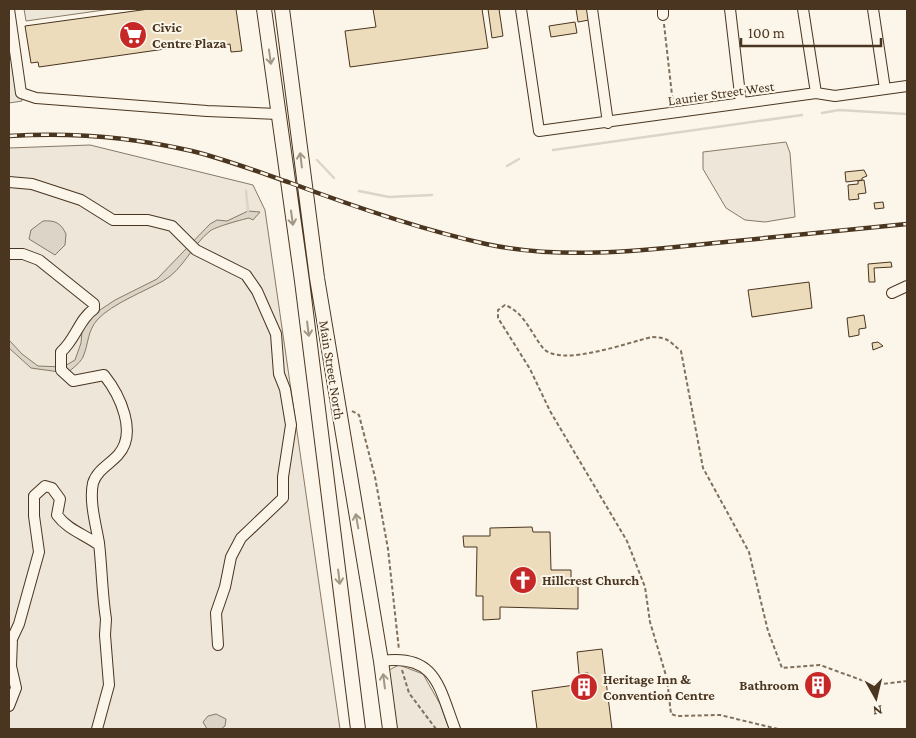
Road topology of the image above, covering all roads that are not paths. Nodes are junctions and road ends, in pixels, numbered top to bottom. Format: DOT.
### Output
graph roads {
  1 [pos="9,9"];
  2 [pos="264,9"];
  3 [pos="282,9"];
  4 [pos="521,9"];
  5 [pos="592,9"];
  6 [pos="730,9"];
  7 [pos="803,9"];
  8 [pos="873,9"];
  9 [pos="907,86"];
  10 [pos="885,89"];
  11 [pos="816,93"];
  12 [pos="741,103"];
  13 [pos="278,114"];
  14 [pos="608,123"];
  15 [pos="9,182"];
  16 [pos="9,254"];
  17 [pos="907,286"];
  18 [pos="892,293"];
  19 [pos="99,545"];
  20 [pos="218,645"];
  21 [pos="381,661"];
  22 [pos="9,706"];
  23 [pos="97,729"];
  24 [pos="358,729"];
  25 [pos="390,729"];
  26 [pos="455,729"];
  1 -- 13 [label="street"];
  2 -- 13 [label="main road, Main Street North, one-way"];
  21 -- 3 [label="main road, Main Street North, one-way"];
  4 -- 14 [label="street, Laurier Street West"];
  5 -- 14 [label="street"];
  6 -- 12 [label="street"];
  7 -- 11 [label="street"];
  8 -- 10 [label="street"];
  9 -- 10 [label="street, Laurier Street West"];
  10 -- 11 [label="street, Laurier Street West"];
  11 -- 12 [label="street, Laurier Street West"];
  12 -- 14 [label="street, Laurier Street West"];
  13 -- 24 [label="main road, Main Street North, one-way"];
  15 -- 20 [label="street"];
  16 -- 19 [label="street"];
  17 -- 18 [label="street"];
  19 -- 22 [label="street"];
  19 -- 23 [label="street"];
  25 -- 21 [label="main road, Main Street North, one-way"];
  21 -- 26 [label="street"];
}
